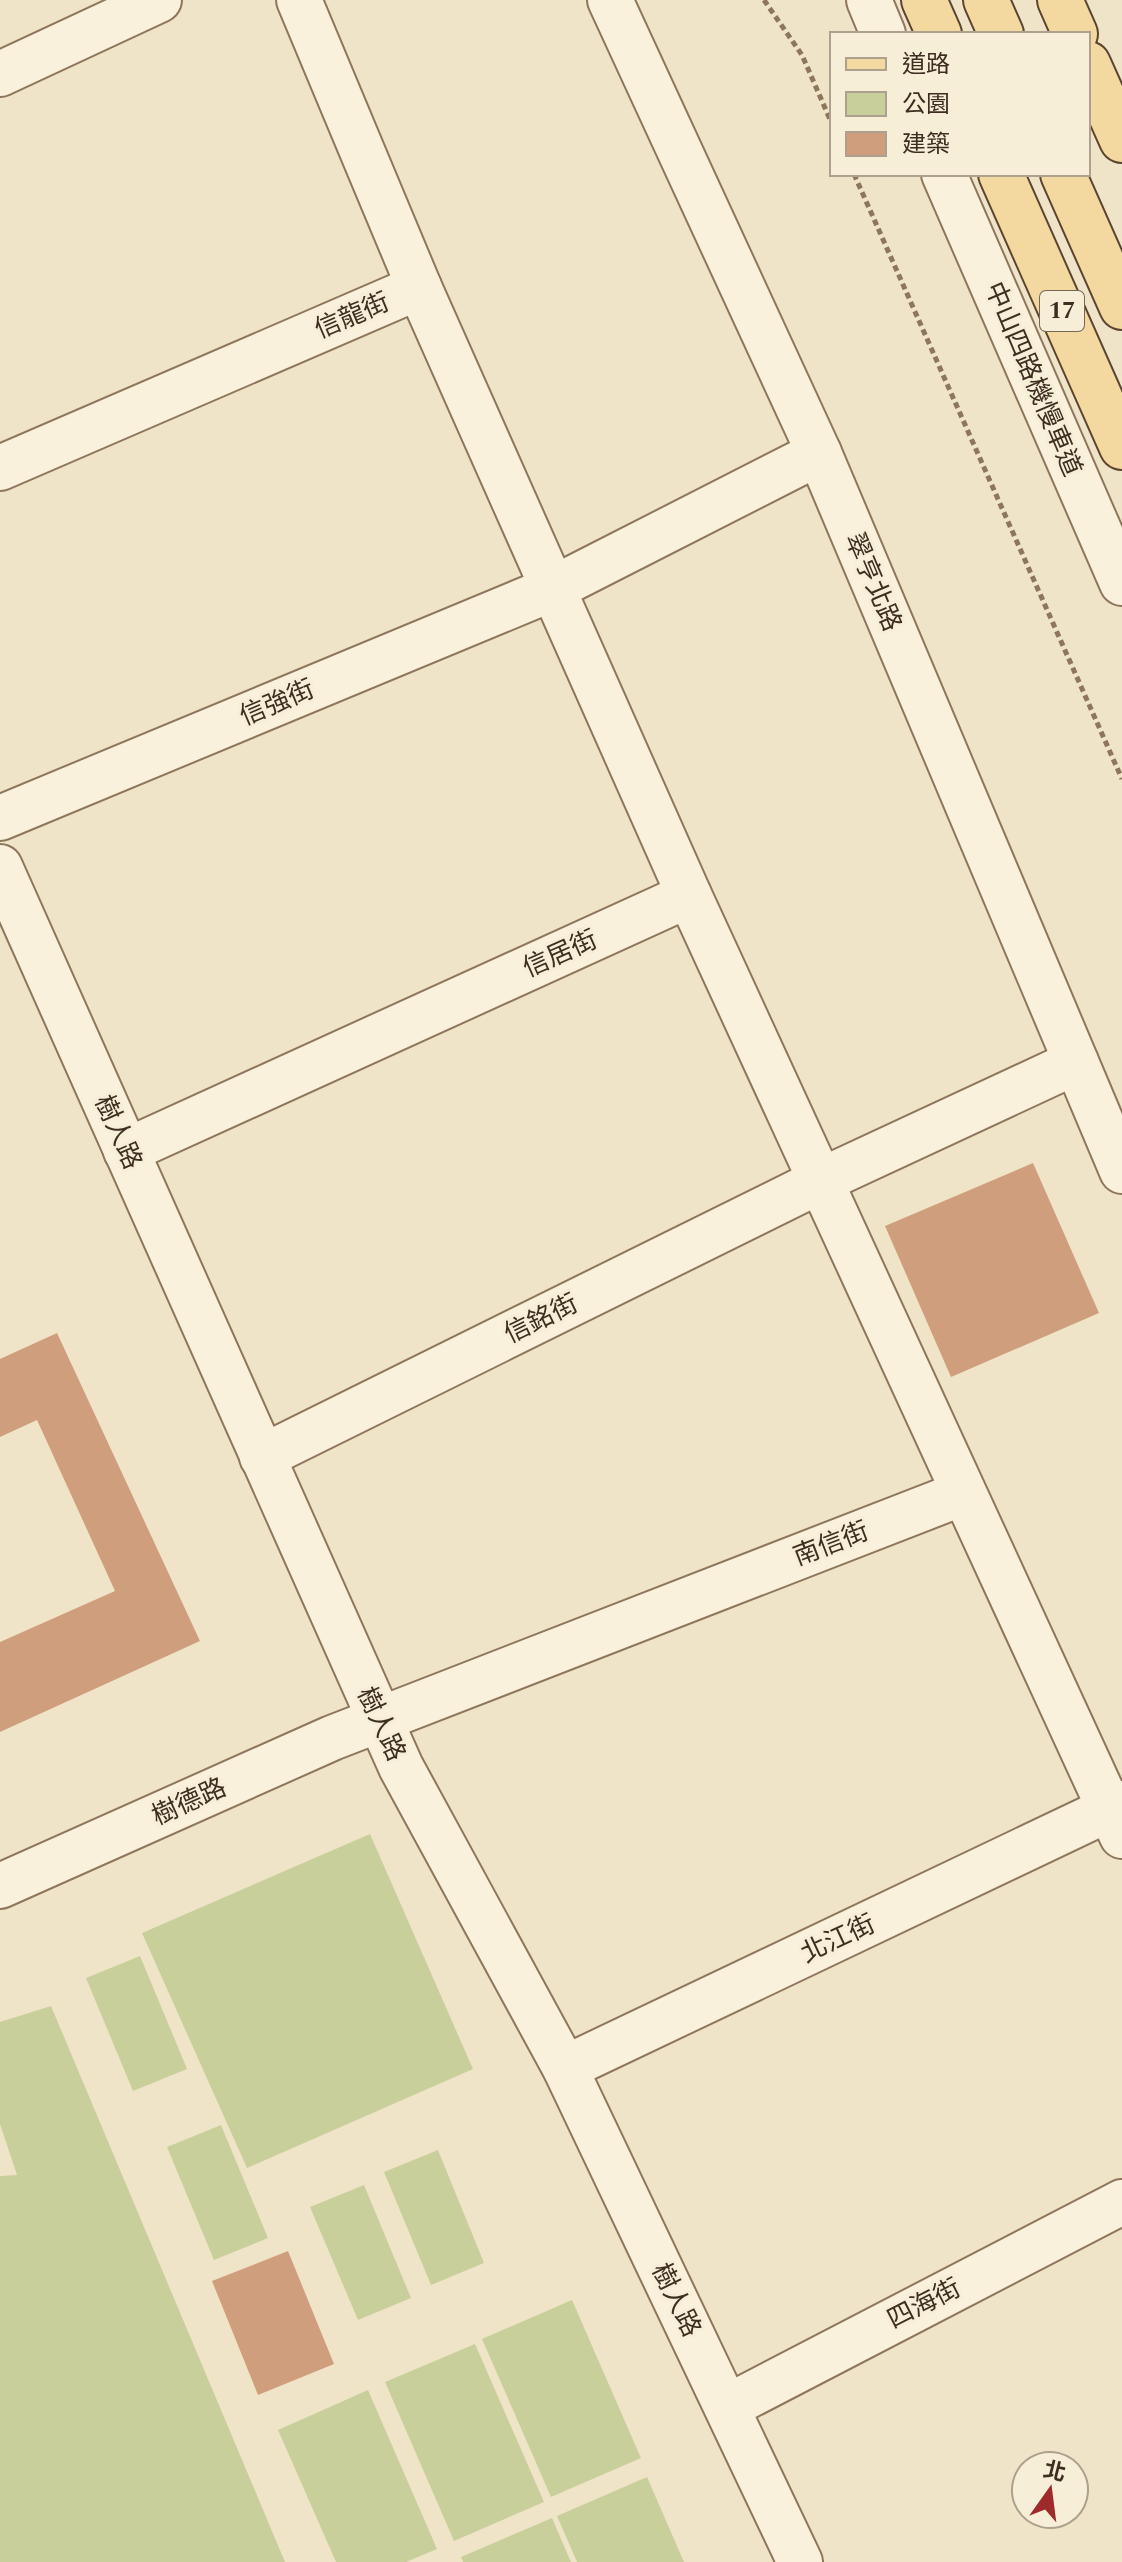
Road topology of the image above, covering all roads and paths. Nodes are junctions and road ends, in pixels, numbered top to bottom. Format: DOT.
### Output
graph roads {
  1 [pos="159,0"];
  2 [pos="299,0"];
  3 [pos="610,0"];
  4 [pos="764,0"];
  5 [pos="869,0"];
  6 [pos="924,0"];
  7 [pos="986,0"];
  8 [pos="1060,0"];
  9 [pos="882,32"];
  10 [pos="938,32"];
  11 [pos="1000,32"];
  12 [pos="1074,32"];
  13 [pos="1090,68"];
  14 [pos="0,74"];
  15 [pos="830,119"];
  16 [pos="1122,140"];
  17 [pos="855,176"];
  18 [pos="945,176"];
  19 [pos="1002,176"];
  20 [pos="1064,176"];
  21 [pos="419,287"];
  22 [pos="1122,307"];
  23 [pos="1122,447"];
  24 [pos="819,453"];
  25 [pos="0,468"];
  26 [pos="1122,583"];
  27 [pos="554,588"];
  28 [pos="1122,779"];
  29 [pos="0,818"];
  30 [pos="0,867"];
  31 [pos="689,895"];
  32 [pos="1076,1062"];
  33 [pos="126,1151"];
  34 [pos="1122,1171"];
  35 [pos="820,1181"];
  36 [pos="262,1457"];
  37 [pos="963,1493"];
  38 [pos="379,1720"];
  39 [pos="1118,1816"];
  40 [pos="0,1886"];
  41 [pos="565,2068"];
  42 [pos="1122,2202"];
  43 [pos="727,2407"];
  44 [pos="800,2562"];
  1 -- 14 [label="street"];
  2 -- 21 [label="street, 信龍街"];
  3 -- 24 [label="street, 翠亨北路"];
  4 -- 15 [label="path"];
  5 -- 9 [label="street"];
  6 -- 10 [label="main road"];
  7 -- 11 [label="main road"];
  8 -- 12 [label="main road"];
  13 -- 16 [label="main road"];
  17 -- 28 [label="path"];
  18 -- 26 [label="street, 中山四路機慢車道"];
  19 -- 23 [label="main road, 17"];
  20 -- 22 [label="main road, 17"];
  21 -- 25 [label="street, 信龍街"];
  21 -- 27 [label="street"];
  24 -- 27 [label="street, 信強街"];
  24 -- 32 [label="street, 翠亨北路"];
  27 -- 29 [label="street, 信強街"];
  27 -- 31 [label="street"];
  30 -- 33 [label="street, 樹人路"];
  31 -- 33 [label="street, 信居街"];
  31 -- 35 [label="street"];
  32 -- 34 [label="street, 翠亨北路"];
  32 -- 35 [label="street, 信銘街"];
  33 -- 36 [label="street, 樹人路"];
  35 -- 36 [label="street, 信銘街"];
  35 -- 37 [label="street"];
  36 -- 38 [label="street, 樹人路"];
  37 -- 38 [label="street, 南信街"];
  37 -- 39 [label="street, 北江街"];
  38 -- 40 [label="street, 樹德路"];
  38 -- 41 [label="street, 樹人路"];
  39 -- 41 [label="street, 北江街"];
  41 -- 43 [label="street, 樹人路"];
  42 -- 43 [label="street, 四海街"];
  43 -- 44 [label="street, 樹人路"];
}
